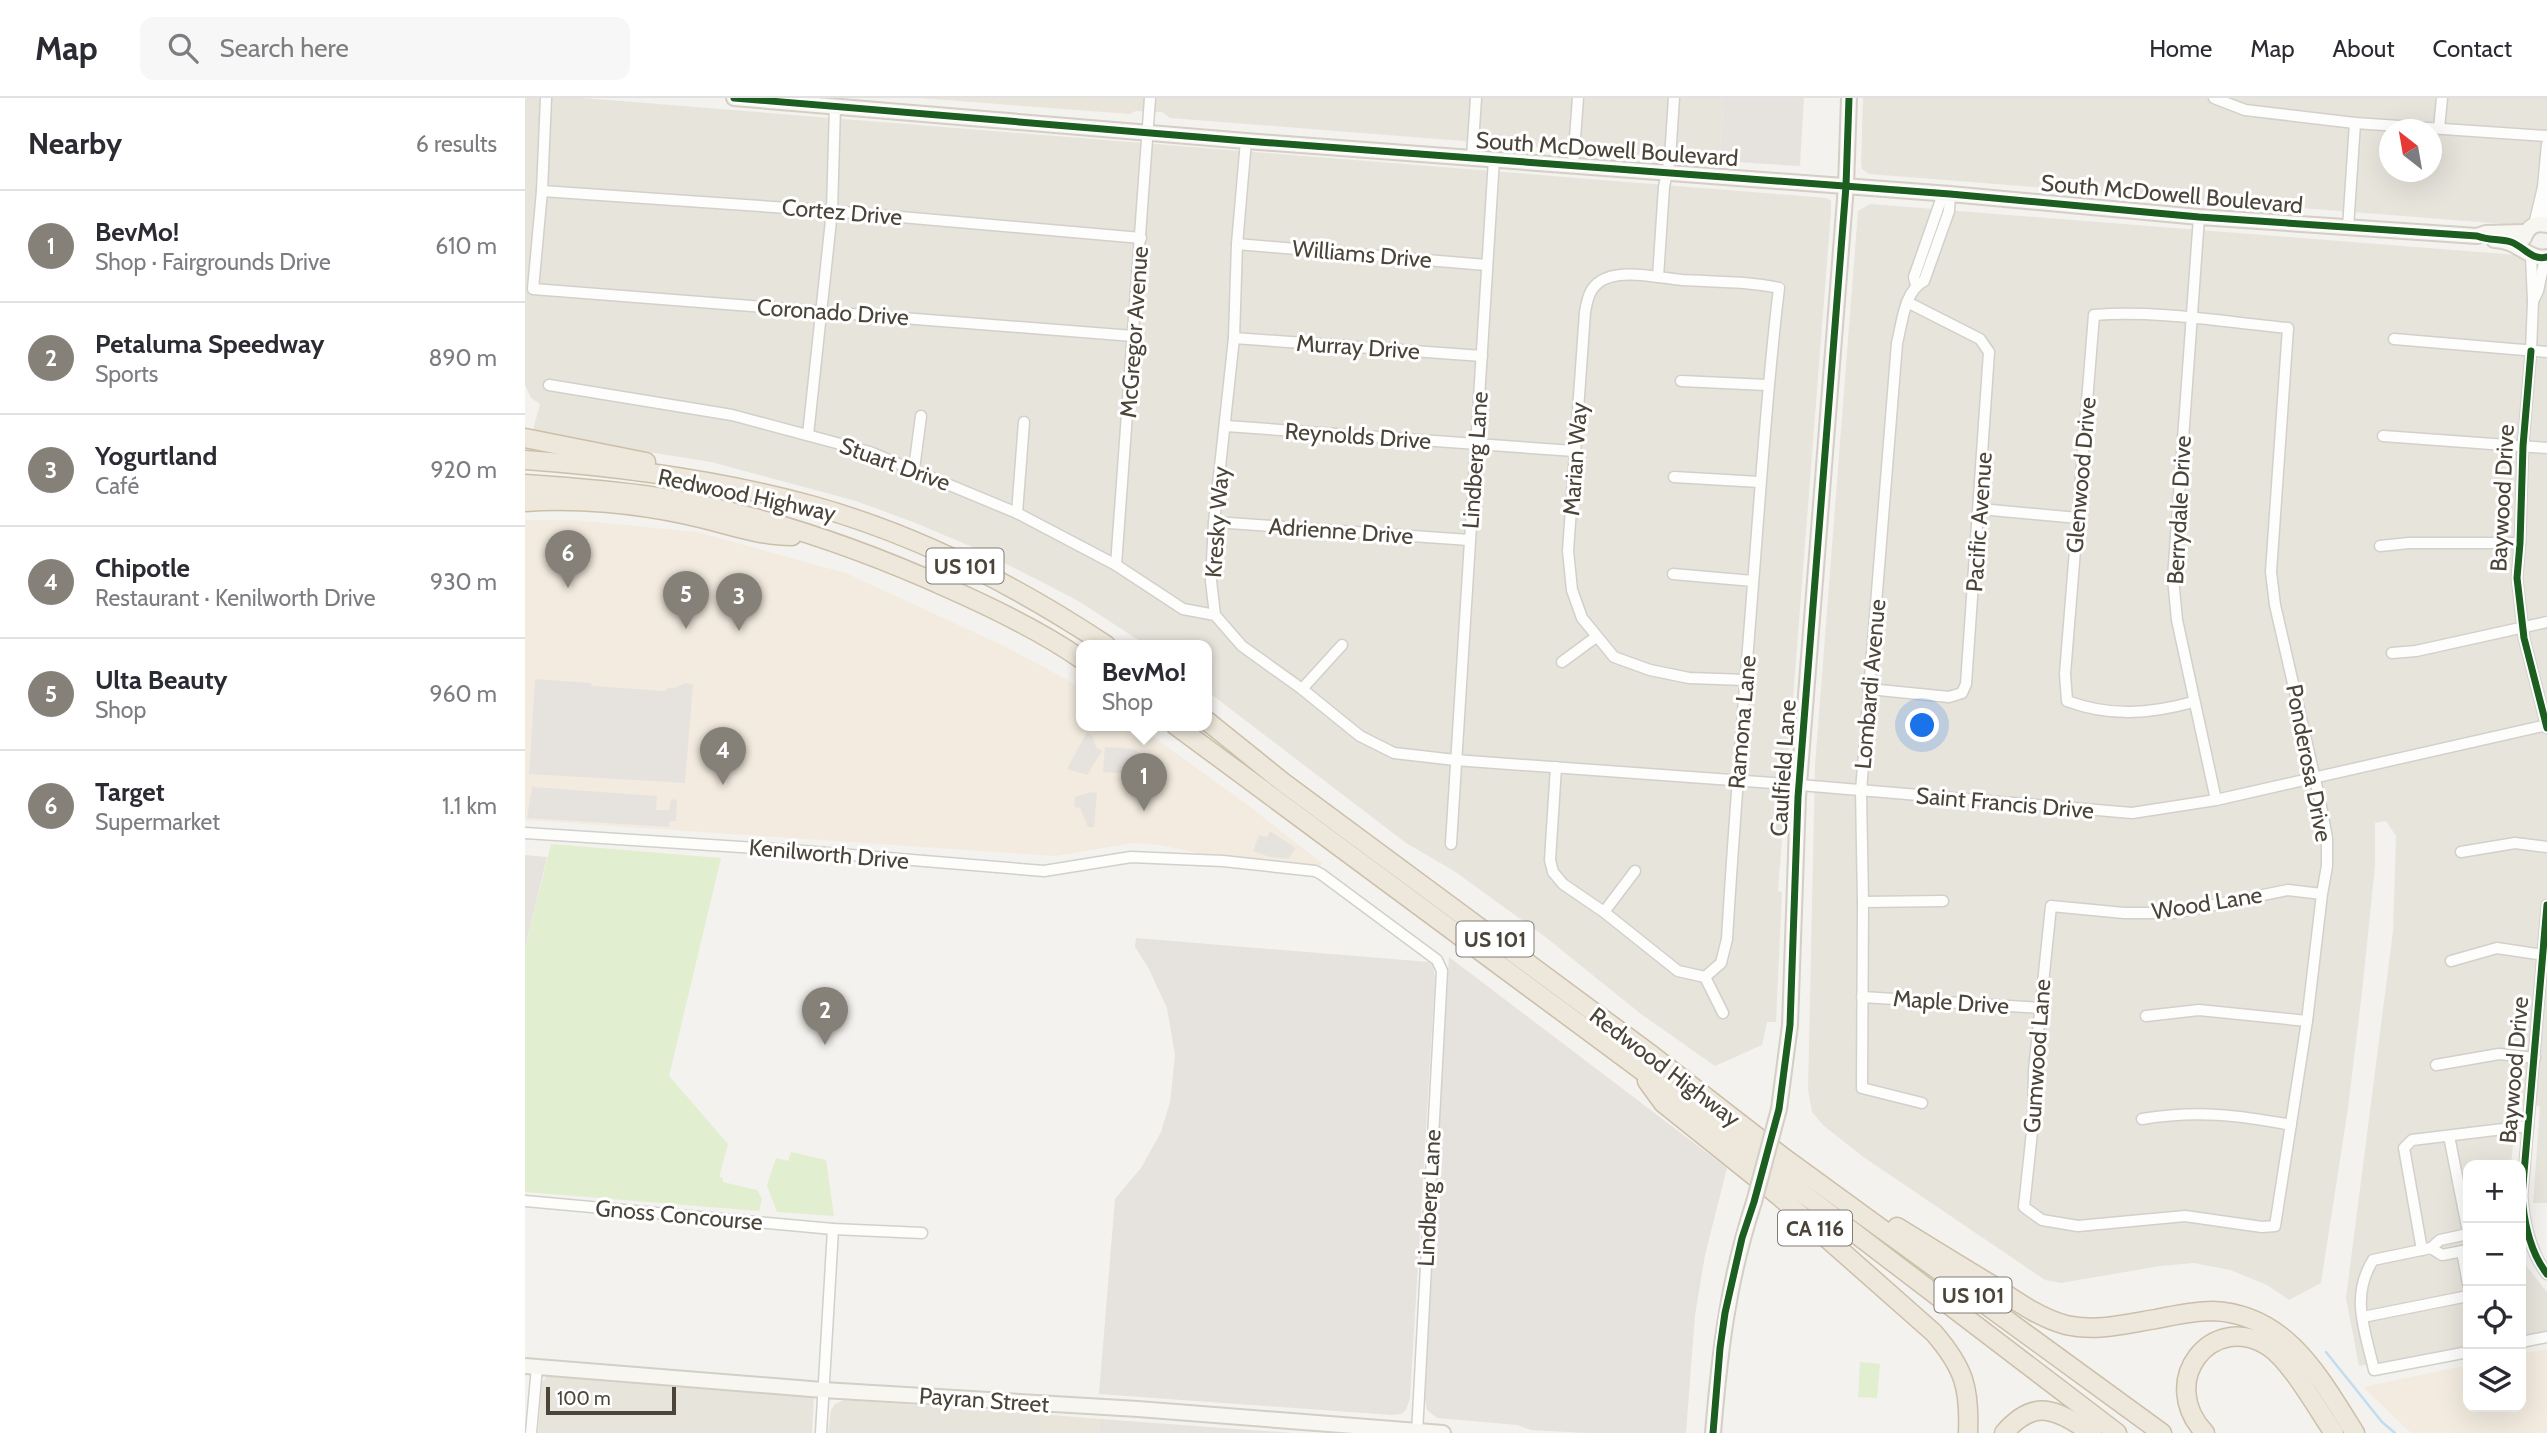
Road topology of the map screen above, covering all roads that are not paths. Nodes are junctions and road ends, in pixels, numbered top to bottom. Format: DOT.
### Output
graph roads {
  1 [pos="546,98"];
  2 [pos="734,98"];
  3 [pos="1150,98"];
  4 [pos="1476,98"];
  5 [pos="1579,98"];
  6 [pos="1674,98"];
  7 [pos="1849,98"];
  8 [pos="2214,98"];
  9 [pos="2442,98"];
  10 [pos="836,102"];
  11 [pos="2440,119"];
  12 [pos="2355,123"];
  13 [pos="2379,124"];
  14 [pos="2442,128"];
  15 [pos="1148,132"];
  16 [pos="2547,136"];
  17 [pos="1246,141"];
  18 [pos="2547,144"];
  19 [pos="1472,158"];
  20 [pos="1494,159"];
  21 [pos="1573,165"];
  22 [pos="1666,172"];
  23 [pos="1846,186"];
  24 [pos="542,191"];
  25 [pos="1946,194"];
  26 [pos="832,211"];
  27 [pos="2199,217"];
  28 [pos="2538,227"];
  29 [pos="2348,228"];
  30 [pos="2477,236"];
  31 [pos="1141,238"];
  32 [pos="1237,244"];
  33 [pos="2537,255"];
  34 [pos="1486,265"];
  35 [pos="1658,277"];
  36 [pos="1907,302"];
  37 [pos="821,312"];
  38 [pos="2191,318"];
  39 [pos="2288,328"];
  40 [pos="1133,336"];
  41 [pos="1234,338"];
  42 [pos="2394,340"];
  43 [pos="2531,351"];
  44 [pos="2547,352"];
  45 [pos="1482,356"];
  46 [pos="1681,381"];
  47 [pos="549,385"];
  48 [pos="1767,385"];
  49 [pos="921,416"];
  50 [pos="1024,422"];
  51 [pos="1226,426"];
  52 [pos="808,435"];
  53 [pos="2383,436"];
  54 [pos="525,438"];
  55 [pos="1477,446"];
  56 [pos="2523,446"];
  57 [pos="2547,448"];
  58 [pos="1574,451"];
  59 [pos="525,460"];
  60 [pos="914,469"];
  61 [pos="1674,477"];
  62 [pos="1760,482"];
  63 [pos="525,484"];
  64 [pos="783,499"];
  65 [pos="525,502"];
  66 [pos="1980,509"];
  67 [pos="1017,513"];
  68 [pos="2078,518"];
  69 [pos="1214,522"];
  70 [pos="813,536"];
  71 [pos="1469,540"];
  72 [pos="2520,543"];
  73 [pos="2380,547"];
  74 [pos="1116,565"];
  75 [pos="1673,575"];
  76 [pos="1753,581"];
  77 [pos="1215,615"];
  78 [pos="2547,622"];
  79 [pos="2522,627"];
  80 [pos="1595,637"];
  81 [pos="1099,640"];
  82 [pos="1342,645"];
  83 [pos="2392,653"];
  84 [pos="1076,656"];
  85 [pos="1562,662"];
  86 [pos="1746,680"];
  87 [pos="1303,689"];
  88 [pos="1869,689"];
  89 [pos="2193,702"];
  90 [pos="1212,725"];
  91 [pos="2547,726"];
  92 [pos="1183,731"];
  93 [pos="1455,760"];
  94 [pos="1556,767"];
  95 [pos="2314,777"];
  96 [pos="1737,780"];
  97 [pos="1800,785"];
  98 [pos="1861,791"];
  99 [pos="2216,800"];
  100 [pos="525,833"];
  101 [pos="1451,844"];
  102 [pos="2547,847"];
  103 [pos="2461,852"];
  104 [pos="1635,871"];
  105 [pos="2322,894"];
  106 [pos="1943,901"];
  107 [pos="1863,902"];
  108 [pos="2547,905"];
  109 [pos="2051,906"];
  110 [pos="1604,912"];
  111 [pos="2544,955"];
  112 [pos="2451,961"];
  113 [pos="1440,964"];
  114 [pos="1705,977"];
  115 [pos="1862,997"];
  116 [pos="2041,1008"];
  117 [pos="1723,1013"];
  118 [pos="2147,1016"];
  119 [pos="2307,1021"];
  120 [pos="2535,1058"];
  121 [pos="2436,1065"];
  122 [pos="1637,1067"];
  123 [pos="1922,1103"];
  124 [pos="2142,1119"];
  125 [pos="2291,1125"];
  126 [pos="2528,1126"];
  127 [pos="2449,1136"];
  128 [pos="1783,1157"];
  129 [pos="525,1201"];
  130 [pos="2466,1223"];
  131 [pos="2524,1223"];
  132 [pos="2262,1227"];
  133 [pos="833,1229"];
  134 [pos="922,1233"];
  135 [pos="2463,1234"];
  136 [pos="2526,1234"];
  137 [pos="2427,1249"];
  138 [pos="2463,1250"];
  139 [pos="2547,1274"];
  140 [pos="2463,1297"];
  141 [pos="2363,1317"];
  142 [pos="2547,1337"];
  143 [pos="2526,1341"];
  144 [pos="2463,1353"];
  145 [pos="531,1366"];
  146 [pos="824,1390"];
  147 [pos="1417,1432"];
  148 [pos="531,1433"];
  149 [pos="821,1433"];
  150 [pos="1443,1433"];
  151 [pos="1713,1433"];
  152 [pos="1968,1433"];
  153 [pos="2004,1433"];
  154 [pos="2092,1433"];
  155 [pos="2117,1433"];
  156 [pos="2162,1433"];
  157 [pos="2205,1433"];
  158 [pos="2334,1433"];
  159 [pos="2355,1433"];
  1 -- 24 [label="street"];
  2 -- 10 [label="main road, South McDowell Boulevard"];
  3 -- 15 [label="street, McGregor Avenue"];
  4 -- 19 [label="street"];
  5 -- 21 [label="street"];
  6 -- 22 [label="street"];
  7 -- 23 [label="main road, Caulfield Lane"];
  8 -- 12 [label="street"];
  9 -- 11 [label="street"];
  10 -- 15 [label="main road, South McDowell Boulevard"];
  10 -- 26 [label="street"];
  12 -- 13 [label="street"];
  12 -- 29 [label="street"];
  14 -- 16 [label="street"];
  15 -- 17 [label="main road, South McDowell Boulevard"];
  15 -- 31 [label="street, McGregor Avenue"];
  17 -- 19 [label="main road, South McDowell Boulevard"];
  17 -- 32 [label="street, Kresky Way"];
  18 -- 28 [label="street"];
  19 -- 20 [label="main road, South McDowell Boulevard"];
  20 -- 21 [label="main road, South McDowell Boulevard"];
  20 -- 34 [label="street, Lindberg Lane"];
  21 -- 22 [label="main road, South McDowell Boulevard"];
  22 -- 23 [label="main road, South McDowell Boulevard"];
  22 -- 35 [label="street"];
  23 -- 25 [label="main road, South McDowell Boulevard"];
  23 -- 97 [label="main road, Caulfield Lane"];
  24 -- 26 [label="street, Cortez Drive"];
  24 -- 37 [label="street, Coronado Drive"];
  25 -- 27 [label="main road, South McDowell Boulevard"];
  25 -- 36 [label="street, Lombardi Avenue"];
  26 -- 31 [label="street, Cortez Drive"];
  26 -- 37 [label="street"];
  27 -- 29 [label="main road, South McDowell Boulevard"];
  27 -- 38 [label="street, Berrydale Drive"];
  28 -- 30 [label="main road, South McDowell Boulevard"];
  28 -- 33 [label="main road"];
  29 -- 30 [label="main road, South McDowell Boulevard"];
  30 -- 33 [label="main road, South McDowell Boulevard"];
  31 -- 40 [label="street, McGregor Avenue"];
  32 -- 34 [label="street, Williams Drive"];
  32 -- 41 [label="street, Kresky Way"];
  33 -- 43 [label="street, Baywood Drive"];
  34 -- 45 [label="street, Lindberg Lane"];
  35 -- 48 [label="street, Ramona Lane"];
  35 -- 58 [label="street, Marian Way"];
  36 -- 66 [label="street, Pacific Avenue"];
  36 -- 88 [label="street, Lombardi Avenue"];
  37 -- 40 [label="street, Coronado Drive"];
  37 -- 52 [label="street"];
  38 -- 39 [label="street, Glenwood Drive"];
  38 -- 68 [label="street, Glenwood Drive"];
  38 -- 89 [label="street, Berrydale Drive"];
  39 -- 95 [label="street, Ponderosa Drive"];
  40 -- 74 [label="street, McGregor Avenue"];
  41 -- 45 [label="street, Murray Drive"];
  41 -- 51 [label="street, Kresky Way"];
  42 -- 43 [label="street"];
  43 -- 44 [label="street"];
  43 -- 56 [label="street, Baywood Drive"];
  45 -- 55 [label="street, Lindberg Lane"];
  46 -- 48 [label="street"];
  47 -- 52 [label="street, Stuart Drive"];
  48 -- 62 [label="street, Ramona Lane"];
  49 -- 60 [label="street"];
  50 -- 67 [label="street"];
  51 -- 55 [label="street, Reynolds Drive"];
  51 -- 69 [label="street, Kresky Way"];
  52 -- 60 [label="street, Stuart Drive"];
  53 -- 56 [label="street"];
  54 -- 64 [label="highway"];
  55 -- 58 [label="street, Reynolds Drive"];
  55 -- 71 [label="street, Lindberg Lane"];
  56 -- 57 [label="street"];
  56 -- 72 [label="street, Baywood Drive"];
  58 -- 80 [label="street, Marian Way"];
  59 -- 64 [label="highway, Redwood Highway / US 101"];
  60 -- 67 [label="street, Stuart Drive"];
  61 -- 62 [label="street"];
  62 -- 76 [label="street, Ramona Lane"];
  63 -- 70 [label="highway, Redwood Highway / US 101"];
  64 -- 81 [label="highway, Redwood Highway / US 101"];
  65 -- 70 [label="highway"];
  66 -- 68 [label="street"];
  66 -- 88 [label="street, Pacific Avenue"];
  67 -- 74 [label="street, Stuart Drive"];
  68 -- 89 [label="street, Glenwood Drive"];
  69 -- 71 [label="street, Adrienne Drive"];
  69 -- 77 [label="street, Kresky Way"];
  70 -- 84 [label="highway, Redwood Highway / US 101"];
  71 -- 93 [label="street, Lindberg Lane"];
  72 -- 73 [label="street"];
  72 -- 79 [label="street, Baywood Drive"];
  74 -- 77 [label="street, Stuart Drive"];
  75 -- 76 [label="street"];
  76 -- 86 [label="street, Ramona Lane"];
  77 -- 87 [label="street"];
  78 -- 79 [label="street"];
  79 -- 83 [label="street"];
  79 -- 91 [label="street, Baywood Drive"];
  80 -- 85 [label="street"];
  80 -- 86 [label="street, Marian Way"];
  82 -- 87 [label="street"];
  86 -- 96 [label="street, Ramona Lane"];
  87 -- 93 [label="street"];
  88 -- 98 [label="street, Lombardi Avenue"];
  89 -- 99 [label="street, Berrydale Drive"];
  90 -- 128 [label="highway, Redwood Highway / US 101"];
  91 -- 95 [label="street, Saint Francis Drive"];
  92 -- 122 [label="highway, Redwood Highway / US 101"];
  93 -- 94 [label="street, Saint Francis Drive"];
  93 -- 101 [label="street, Lindberg Lane"];
  94 -- 96 [label="street, Saint Francis Drive"];
  94 -- 110 [label="street"];
  95 -- 99 [label="street, Saint Francis Drive"];
  95 -- 105 [label="street, Ponderosa Drive"];
  96 -- 97 [label="street, Saint Francis Drive"];
  96 -- 114 [label="street, Ramona Lane"];
  97 -- 98 [label="street, Saint Francis Drive"];
  97 -- 151 [label="main road, Caulfield Lane, bridge"];
  98 -- 99 [label="street, Saint Francis Drive"];
  98 -- 107 [label="street, Lombardi Avenue"];
  100 -- 113 [label="street, Kenilworth Drive"];
  102 -- 103 [label="street"];
  104 -- 110 [label="street"];
  105 -- 109 [label="street, Wood Lane"];
  105 -- 119 [label="street, Ponderosa Drive"];
  106 -- 107 [label="street"];
  107 -- 115 [label="street, Lombardi Avenue"];
  108 -- 111 [label="street, Baywood Drive"];
  109 -- 116 [label="street, Gumwood Lane"];
  110 -- 114 [label="street"];
  111 -- 112 [label="street"];
  111 -- 120 [label="street, Baywood Drive"];
  113 -- 147 [label="street, Lindberg Lane"];
  114 -- 117 [label="street"];
  115 -- 116 [label="street, Maple Drive"];
  115 -- 123 [label="street, Lombardi Avenue"];
  116 -- 132 [label="street, Gumwood Lane"];
  118 -- 119 [label="street"];
  119 -- 125 [label="street, Ponderosa Drive"];
  120 -- 121 [label="street"];
  120 -- 126 [label="street, Baywood Drive"];
  122 -- 152 [label="highway, CA 116"];
  122 -- 155 [label="highway, Redwood Highway / US 101"];
  124 -- 125 [label="street"];
  125 -- 132 [label="street, Ponderosa Drive"];
  126 -- 127 [label="street"];
  126 -- 131 [label="street, Baywood Drive"];
  127 -- 130 [label="street"];
  127 -- 137 [label="street"];
  128 -- 156 [label="highway, Redwood Highway / US 101"];
  128 -- 159 [label="highway, CA 116"];
  129 -- 133 [label="street, Gnoss Concourse"];
  133 -- 134 [label="street, Gnoss Concourse"];
  133 -- 146 [label="street"];
  135 -- 137 [label="street"];
  136 -- 139 [label="street, Baywood Drive"];
  137 -- 138 [label="street"];
  137 -- 141 [label="street"];
  140 -- 141 [label="street"];
  141 -- 144 [label="street"];
  142 -- 143 [label="street"];
  145 -- 146 [label="main road, Payran Street"];
  145 -- 148 [label="street"];
  146 -- 147 [label="main road, Payran Street"];
  146 -- 149 [label="street"];
  147 -- 150 [label="main road, Payran Street"];
  153 -- 154 [label="highway"];
  157 -- 158 [label="highway"];
}
